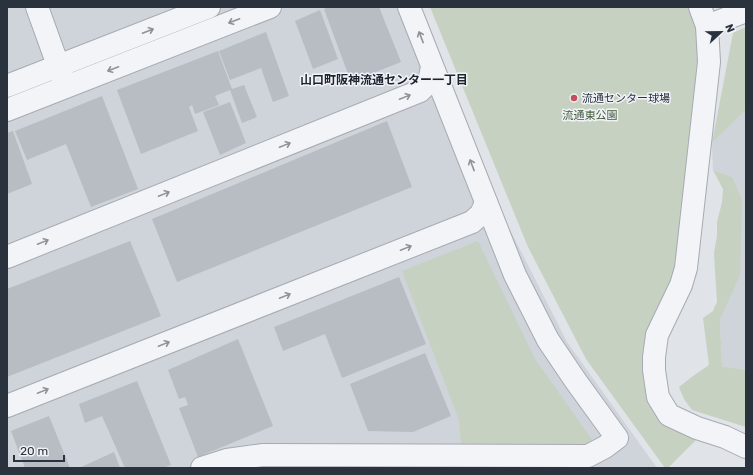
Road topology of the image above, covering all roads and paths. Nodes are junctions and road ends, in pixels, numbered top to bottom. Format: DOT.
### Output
graph roads {
  1 [pos="36,7"];
  2 [pos="209,7"];
  3 [pos="270,7"];
  4 [pos="409,7"];
  5 [pos="746,11"];
  6 [pos="703,17"];
  7 [pos="59,66"];
  8 [pos="432,67"];
  9 [pos="7,86"];
  10 [pos="66,87"];
  11 [pos="7,110"];
  12 [pos="486,202"];
  13 [pos="7,257"];
  14 [pos="7,406"];
  15 [pos="746,447"];
  16 [pos="202,468"];
  1 -- 7 [label="street"];
  7 -- 2 [label="street, one-way"];
  3 -- 10 [label="street, one-way"];
  8 -- 4 [label="street, one-way"];
  5 -- 6 [label="street"];
  6 -- 15 [label="street"];
  7 -- 9 [label="street"];
  7 -- 10 [label="street"];
  12 -- 8 [label="street, one-way"];
  13 -- 8 [label="street, one-way"];
  10 -- 11 [label="street"];
  14 -- 12 [label="street, one-way"];
  12 -- 16 [label="street"];
}
